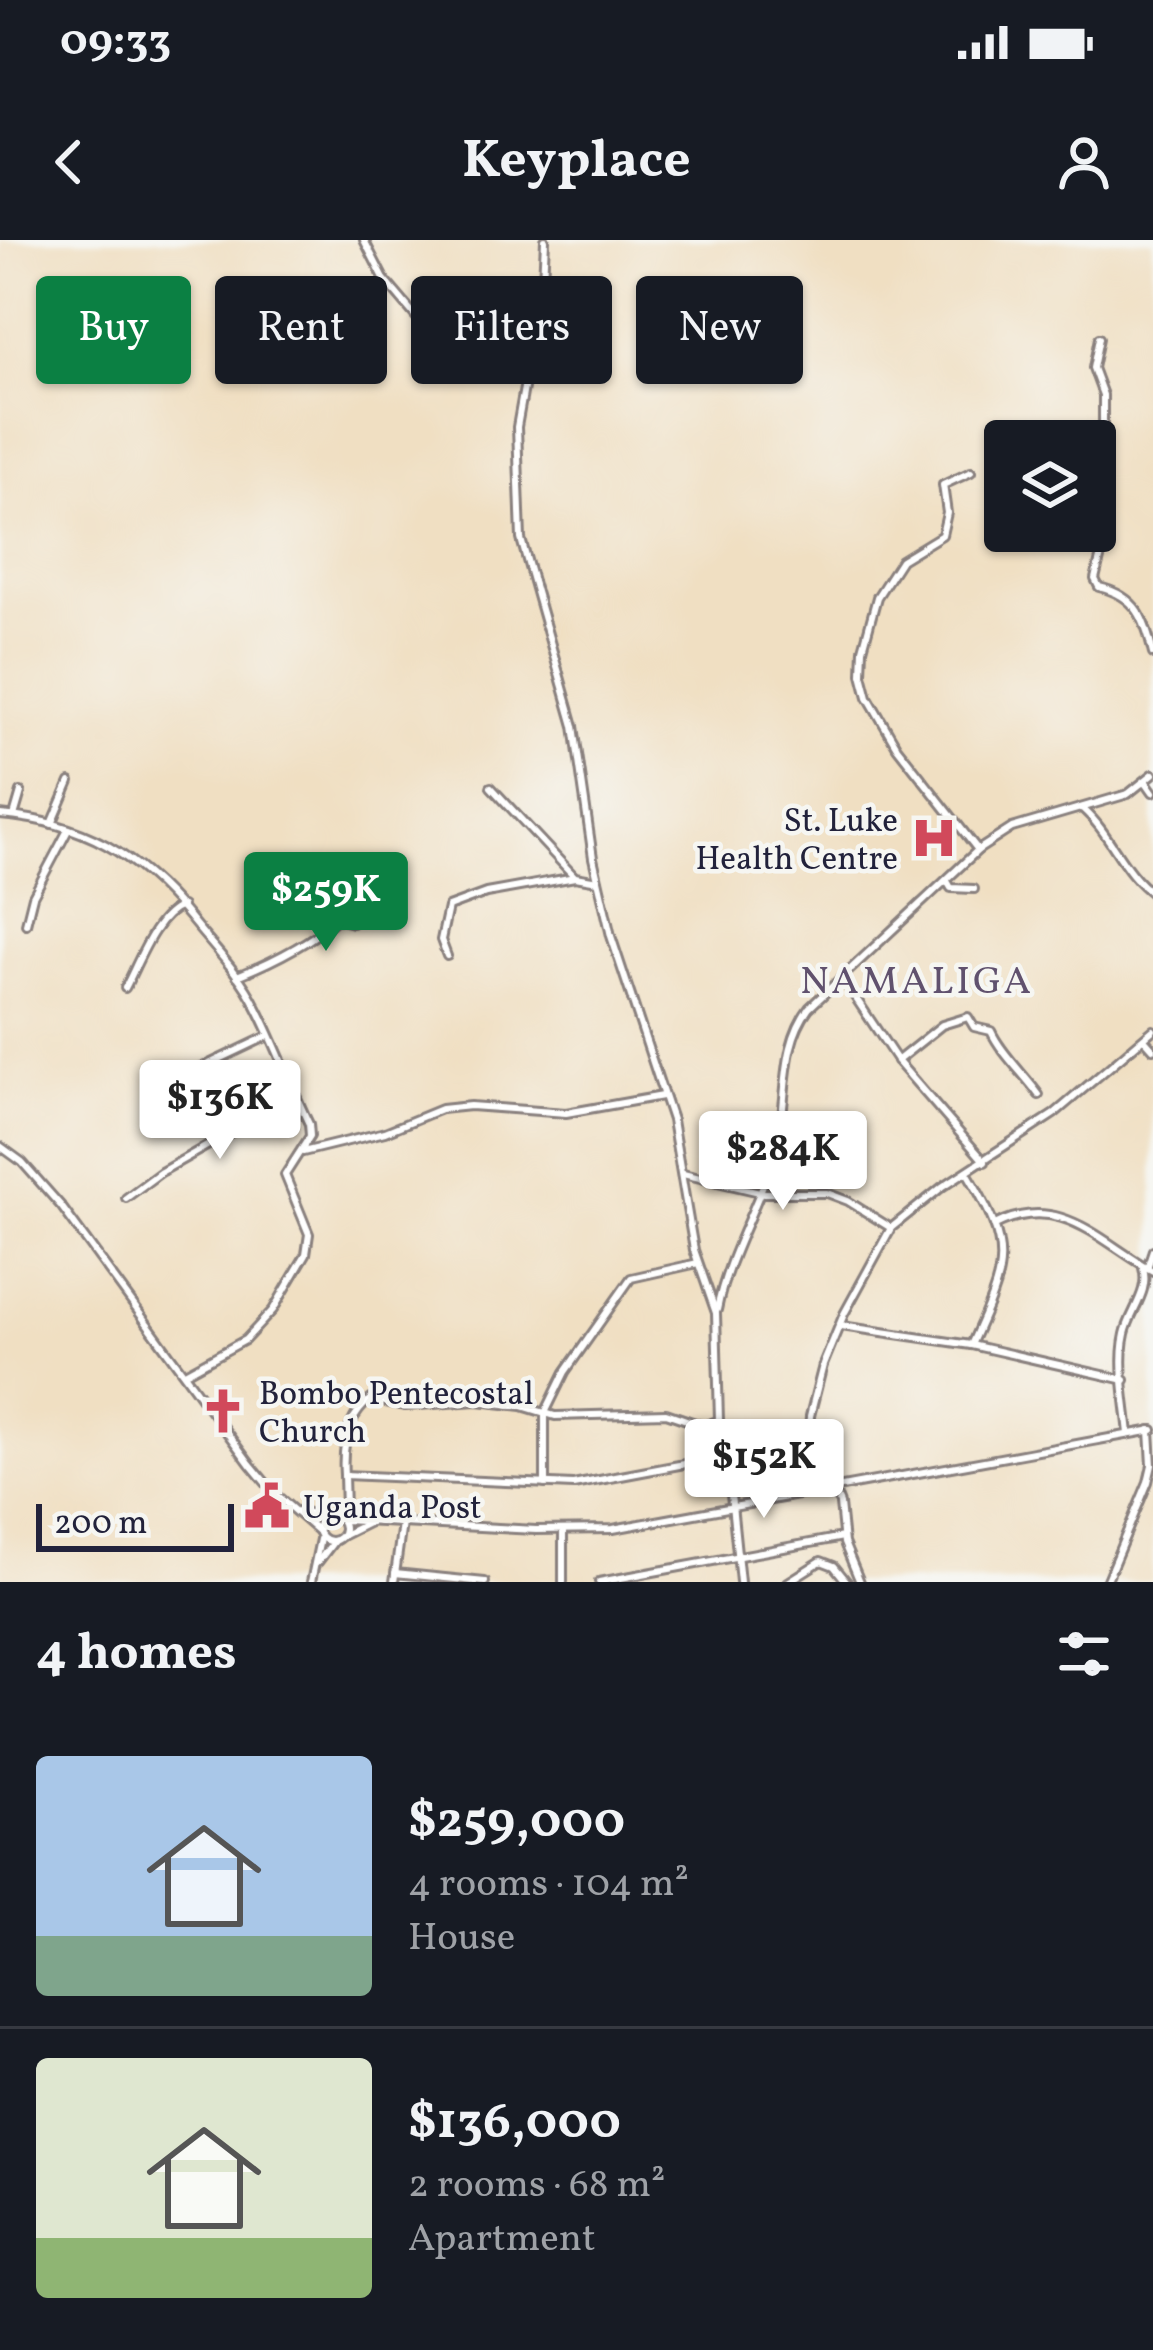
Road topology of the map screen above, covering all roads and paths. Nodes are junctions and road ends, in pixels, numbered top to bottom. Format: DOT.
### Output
graph roads {
  1 [pos="364,240"];
  2 [pos="545,240"];
  3 [pos="543,276"];
  4 [pos="411,311"];
  5 [pos="1099,338"];
  6 [pos="523,384"];
  7 [pos="970,472"];
  8 [pos="1153,654"];
  9 [pos="1153,774"];
  10 [pos="70,782"];
  11 [pos="1146,782"];
  12 [pos="491,787"];
  13 [pos="21,792"];
  14 [pos="1153,792"];
  15 [pos="1083,809"];
  16 [pos="0,815"];
  17 [pos="14,816"];
  18 [pos="52,824"];
  19 [pos="68,830"];
  20 [pos="978,850"];
  21 [pos="575,877"];
  22 [pos="598,881"];
  23 [pos="947,881"];
  24 [pos="974,889"];
  25 [pos="1153,894"];
  26 [pos="326,900"];
  27 [pos="182,906"];
  28 [pos="338,919"];
  29 [pos="352,923"];
  30 [pos="26,924"];
  31 [pos="448,956"];
  32 [pos="237,976"];
  33 [pos="843,979"];
  34 [pos="125,988"];
  35 [pos="1153,1030"];
  36 [pos="268,1036"];
  37 [pos="1144,1040"];
  38 [pos="1153,1048"];
  39 [pos="897,1061"];
  40 [pos="165,1085"];
  41 [pos="1039,1095"];
  42 [pos="295,1096"];
  43 [pos="662,1096"];
  44 [pos="0,1146"];
  45 [pos="303,1152"];
  46 [pos="985,1162"];
  47 [pos="683,1174"];
  48 [pos="968,1174"];
  49 [pos="759,1192"];
  50 [pos="126,1198"];
  51 [pos="995,1225"];
  52 [pos="891,1228"];
  53 [pos="1153,1250"];
  54 [pos="698,1263"];
  55 [pos="1148,1271"];
  56 [pos="716,1313"];
  57 [pos="840,1326"];
  58 [pos="971,1345"];
  59 [pos="185,1373"];
  60 [pos="1125,1380"];
  61 [pos="545,1414"];
  62 [pos="719,1420"];
  63 [pos="1151,1430"];
  64 [pos="1129,1434"];
  65 [pos="727,1456"];
  66 [pos="344,1475"];
  67 [pos="545,1484"];
  68 [pos="833,1487"];
  69 [pos="730,1506"];
  70 [pos="298,1511"];
  71 [pos="324,1516"];
  72 [pos="341,1519"];
  73 [pos="370,1522"];
  74 [pos="402,1523"];
  75 [pos="563,1531"];
  76 [pos="319,1533"];
  77 [pos="844,1537"];
  78 [pos="338,1538"];
  79 [pos="737,1555"];
  80 [pos="318,1562"];
  81 [pos="395,1578"];
  82 [pos="311,1582"];
  83 [pos="484,1582"];
  84 [pos="563,1582"];
  85 [pos="599,1582"];
  86 [pos="740,1582"];
  87 [pos="788,1582"];
  88 [pos="847,1582"];
  89 [pos="860,1582"];
  90 [pos="1106,1582"];
  1 -- 4 [label="street"];
  2 -- 3 [label="street"];
  5 -- 8 [label="street"];
  6 -- 22 [label="street"];
  7 -- 20 [label="street"];
  9 -- 11 [label="street"];
  10 -- 18 [label="street"];
  11 -- 14 [label="street"];
  11 -- 15 [label="street"];
  12 -- 21 [label="street"];
  13 -- 17 [label="street"];
  15 -- 20 [label="street"];
  15 -- 25 [label="street"];
  16 -- 17 [label="street"];
  17 -- 18 [label="street"];
  18 -- 19 [label="street"];
  19 -- 27 [label="street"];
  19 -- 30 [label="street"];
  20 -- 23 [label="street"];
  21 -- 22 [label="street"];
  21 -- 31 [label="street"];
  22 -- 43 [label="street"];
  23 -- 24 [label="street"];
  23 -- 33 [label="street"];
  26 -- 28 [label="street"];
  27 -- 32 [label="street"];
  27 -- 34 [label="street"];
  28 -- 29 [label="street"];
  28 -- 32 [label="street"];
  32 -- 36 [label="street"];
  33 -- 39 [label="street"];
  33 -- 49 [label="street"];
  35 -- 37 [label="street"];
  36 -- 40 [label="street"];
  36 -- 42 [label="street"];
  37 -- 38 [label="street"];
  37 -- 46 [label="street"];
  39 -- 41 [label="street"];
  39 -- 46 [label="street"];
  42 -- 45 [label="street"];
  42 -- 50 [label="street"];
  43 -- 45 [label="street"];
  43 -- 47 [label="street"];
  44 -- 59 [label="street"];
  45 -- 59 [label="street"];
  46 -- 48 [label="street"];
  47 -- 49 [label="street"];
  47 -- 54 [label="street"];
  48 -- 51 [label="street"];
  48 -- 52 [label="street"];
  49 -- 52 [label="street"];
  49 -- 56 [label="street"];
  51 -- 55 [label="street"];
  51 -- 58 [label="street"];
  52 -- 57 [label="street"];
  53 -- 55 [label="street"];
  54 -- 56 [label="street"];
  54 -- 61 [label="street"];
  55 -- 60 [label="street"];
  56 -- 62 [label="street"];
  57 -- 58 [label="street"];
  57 -- 65 [label="street"];
  58 -- 60 [label="street"];
  59 -- 70 [label="street"];
  60 -- 64 [label="street"];
  61 -- 62 [label="street"];
  61 -- 66 [label="street"];
  61 -- 67 [label="street"];
  62 -- 65 [label="street"];
  63 -- 64 [label="street"];
  63 -- 90 [label="street"];
  64 -- 68 [label="street"];
  65 -- 67 [label="street"];
  65 -- 69 [label="street"];
  66 -- 67 [label="street"];
  66 -- 72 [label="street"];
  68 -- 69 [label="street"];
  68 -- 77 [label="street"];
  69 -- 75 [label="street"];
  69 -- 79 [label="street"];
  70 -- 71 [label="street"];
  70 -- 76 [label="street"];
  71 -- 72 [label="street"];
  71 -- 76 [label="street"];
  72 -- 73 [label="street"];
  72 -- 78 [label="street"];
  73 -- 74 [label="street"];
  73 -- 78 [label="street"];
  74 -- 75 [label="street"];
  74 -- 81 [label="street"];
  75 -- 84 [label="street"];
  76 -- 78 [label="street"];
  76 -- 80 [label="street"];
  77 -- 79 [label="street"];
  77 -- 89 [label="street"];
  78 -- 80 [label="street"];
  79 -- 85 [label="street"];
  79 -- 86 [label="street"];
  80 -- 82 [label="street"];
  81 -- 83 [label="street"];
  87 -- 88 [label="street"];
}
